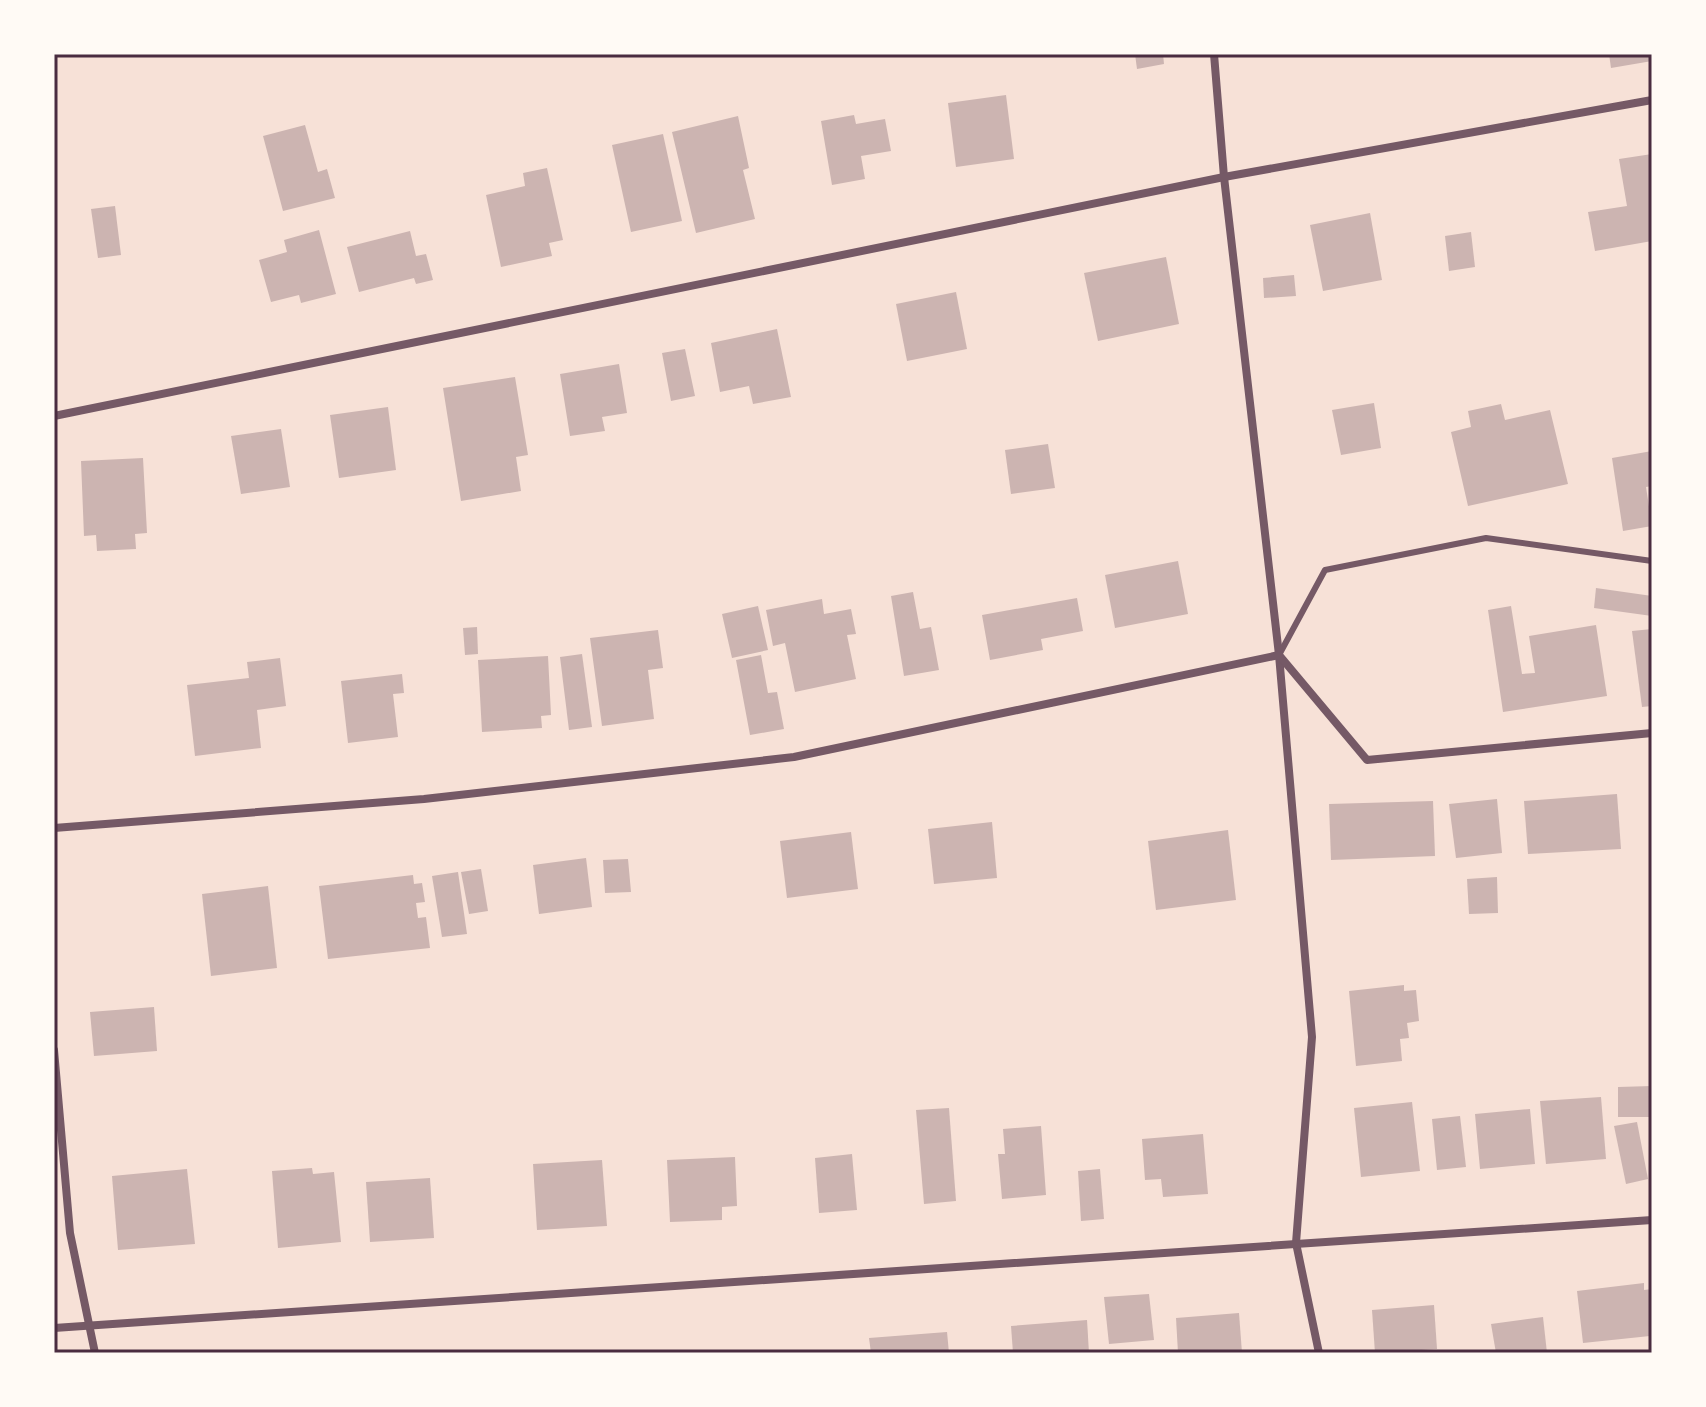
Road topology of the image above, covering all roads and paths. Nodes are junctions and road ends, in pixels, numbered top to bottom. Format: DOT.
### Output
graph roads {
  1 [pos="1214,54"];
  2 [pos="1652,100"];
  3 [pos="1224,177"];
  4 [pos="54,416"];
  5 [pos="1652,561"];
  6 [pos="1279,655"];
  7 [pos="1652,733"];
  8 [pos="54,828"];
  9 [pos="54,1050"];
  10 [pos="1652,1220"];
  11 [pos="1296,1243"];
  12 [pos="88,1326"];
  13 [pos="54,1328"];
  14 [pos="95,1353"];
  15 [pos="1319,1353"];
  1 -- 3 [label="street"];
  2 -- 3 [label="street"];
  3 -- 4 [label="street"];
  3 -- 6 [label="street"];
  5 -- 6 [label="lane"];
  6 -- 7 [label="street"];
  6 -- 8 [label="street"];
  6 -- 11 [label="street"];
  9 -- 12 [label="street"];
  10 -- 11 [label="street"];
  11 -- 12 [label="street"];
  11 -- 15 [label="street"];
  12 -- 13 [label="street"];
  12 -- 14 [label="street"];
}
